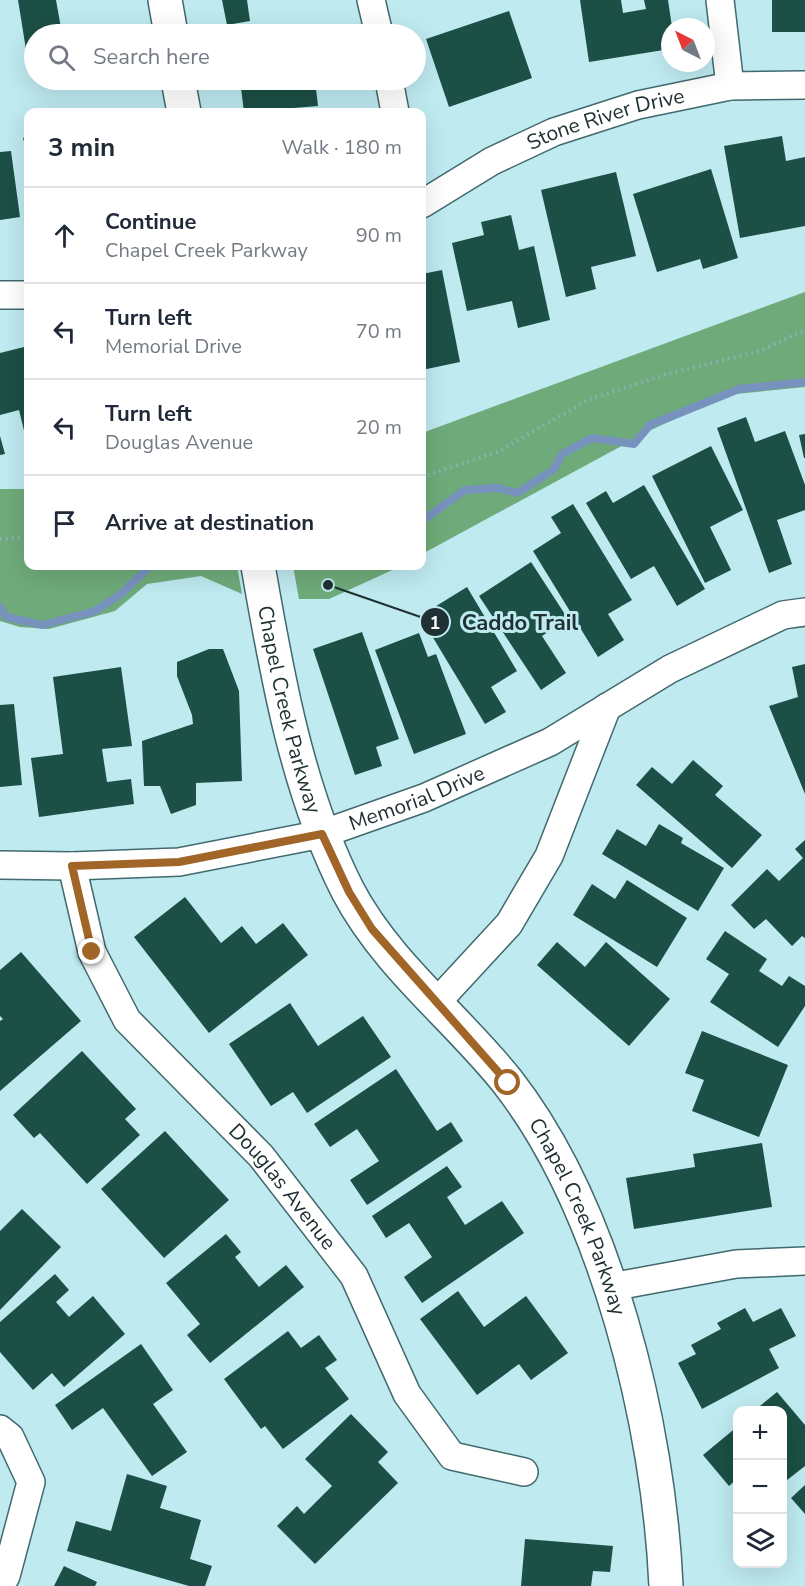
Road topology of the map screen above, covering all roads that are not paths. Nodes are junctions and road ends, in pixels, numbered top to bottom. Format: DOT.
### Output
graph roads {
  1 [pos="165,0"];
  2 [pos="371,0"];
  3 [pos="720,0"];
  4 [pos="169,24"];
  5 [pos="377,24"];
  6 [pos="729,86"];
  7 [pos="805,86"];
  8 [pos="180,90"];
  9 [pos="391,90"];
  10 [pos="183,108"];
  11 [pos="393,108"];
  12 [pos="426,195"];
  13 [pos="24,295"];
  14 [pos="0,296"];
  15 [pos="259,570"];
  16 [pos="805,612"];
  17 [pos="607,707"];
  18 [pos="322,834"];
  19 [pos="0,865"];
  20 [pos="72,866"];
  21 [pos="436,1003"];
  22 [pos="805,1261"];
  23 [pos="611,1287"];
  24 [pos="5,1433"];
  25 [pos="524,1472"];
  26 [pos="0,1586"];
  27 [pos="666,1586"];
  1 -- 4 [label="street"];
  2 -- 5 [label="street"];
  3 -- 6 [label="street"];
  6 -- 7 [label="street, Stone River Drive"];
  6 -- 12 [label="street, Stone River Drive"];
  8 -- 10 [label="street"];
  9 -- 11 [label="street"];
  13 -- 14 [label="street"];
  15 -- 18 [label="street, Chapel Creek Parkway"];
  16 -- 17 [label="street, Memorial Drive"];
  17 -- 18 [label="street, Memorial Drive"];
  17 -- 21 [label="street"];
  18 -- 20 [label="street, Memorial Drive"];
  18 -- 21 [label="street, Chapel Creek Parkway"];
  19 -- 20 [label="street, Memorial Drive"];
  20 -- 25 [label="street, Douglas Avenue"];
  21 -- 23 [label="street, Chapel Creek Parkway"];
  22 -- 23 [label="street"];
  23 -- 27 [label="street, Chapel Creek Parkway"];
  24 -- 26 [label="street"];
}
